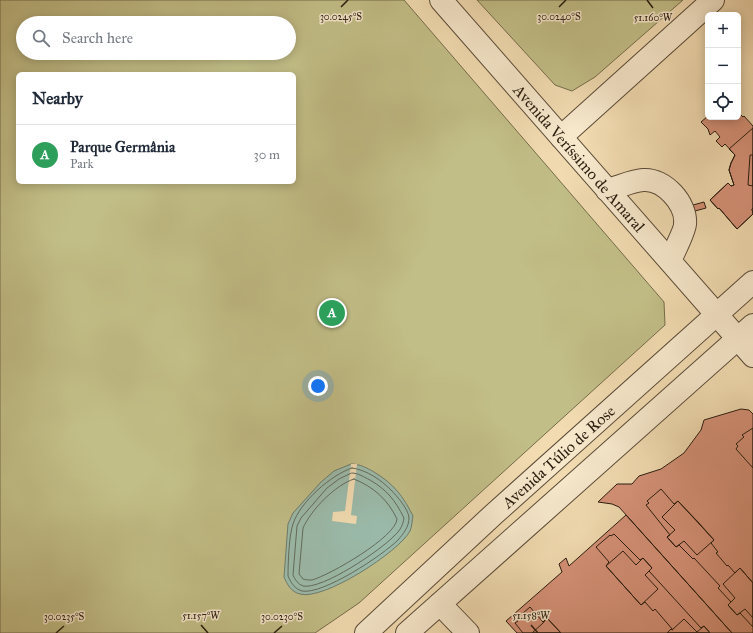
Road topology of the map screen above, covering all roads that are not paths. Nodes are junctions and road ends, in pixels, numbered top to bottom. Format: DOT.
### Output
graph roads {
  1 [pos="441,0"];
  2 [pos="713,0"];
  3 [pos="561,137"];
  4 [pos="607,190"];
  5 [pos="670,262"];
  6 [pos="753,282"];
  7 [pos="717,315"];
  8 [pos="745,332"];
  9 [pos="753,356"];
  10 [pos="440,604"];
  11 [pos="366,633"];
  12 [pos="407,633"];
  13 [pos="468,633"];
  1 -- 3 [label="street, Avenida Veríssimo de Amaral"];
  2 -- 3 [label="street"];
  3 -- 4 [label="street, Avenida Veríssimo de Amaral"];
  4 -- 5 [label="street, Avenida Veríssimo de Amaral"];
  4 -- 5 [label="street"];
  5 -- 7 [label="street, Avenida Veríssimo de Amaral"];
  6 -- 7 [label="street, Avenida Túlio de Rose"];
  7 -- 8 [label="street, Avenida Veríssimo de Amaral"];
  7 -- 11 [label="street, Avenida Túlio de Rose"];
  8 -- 9 [label="street, Avenida Veríssimo de Amaral"];
  8 -- 10 [label="street, Avenida Túlio de Rose"];
  10 -- 12 [label="street, Avenida Túlio de Rose"];
  10 -- 13 [label="street"];
}
